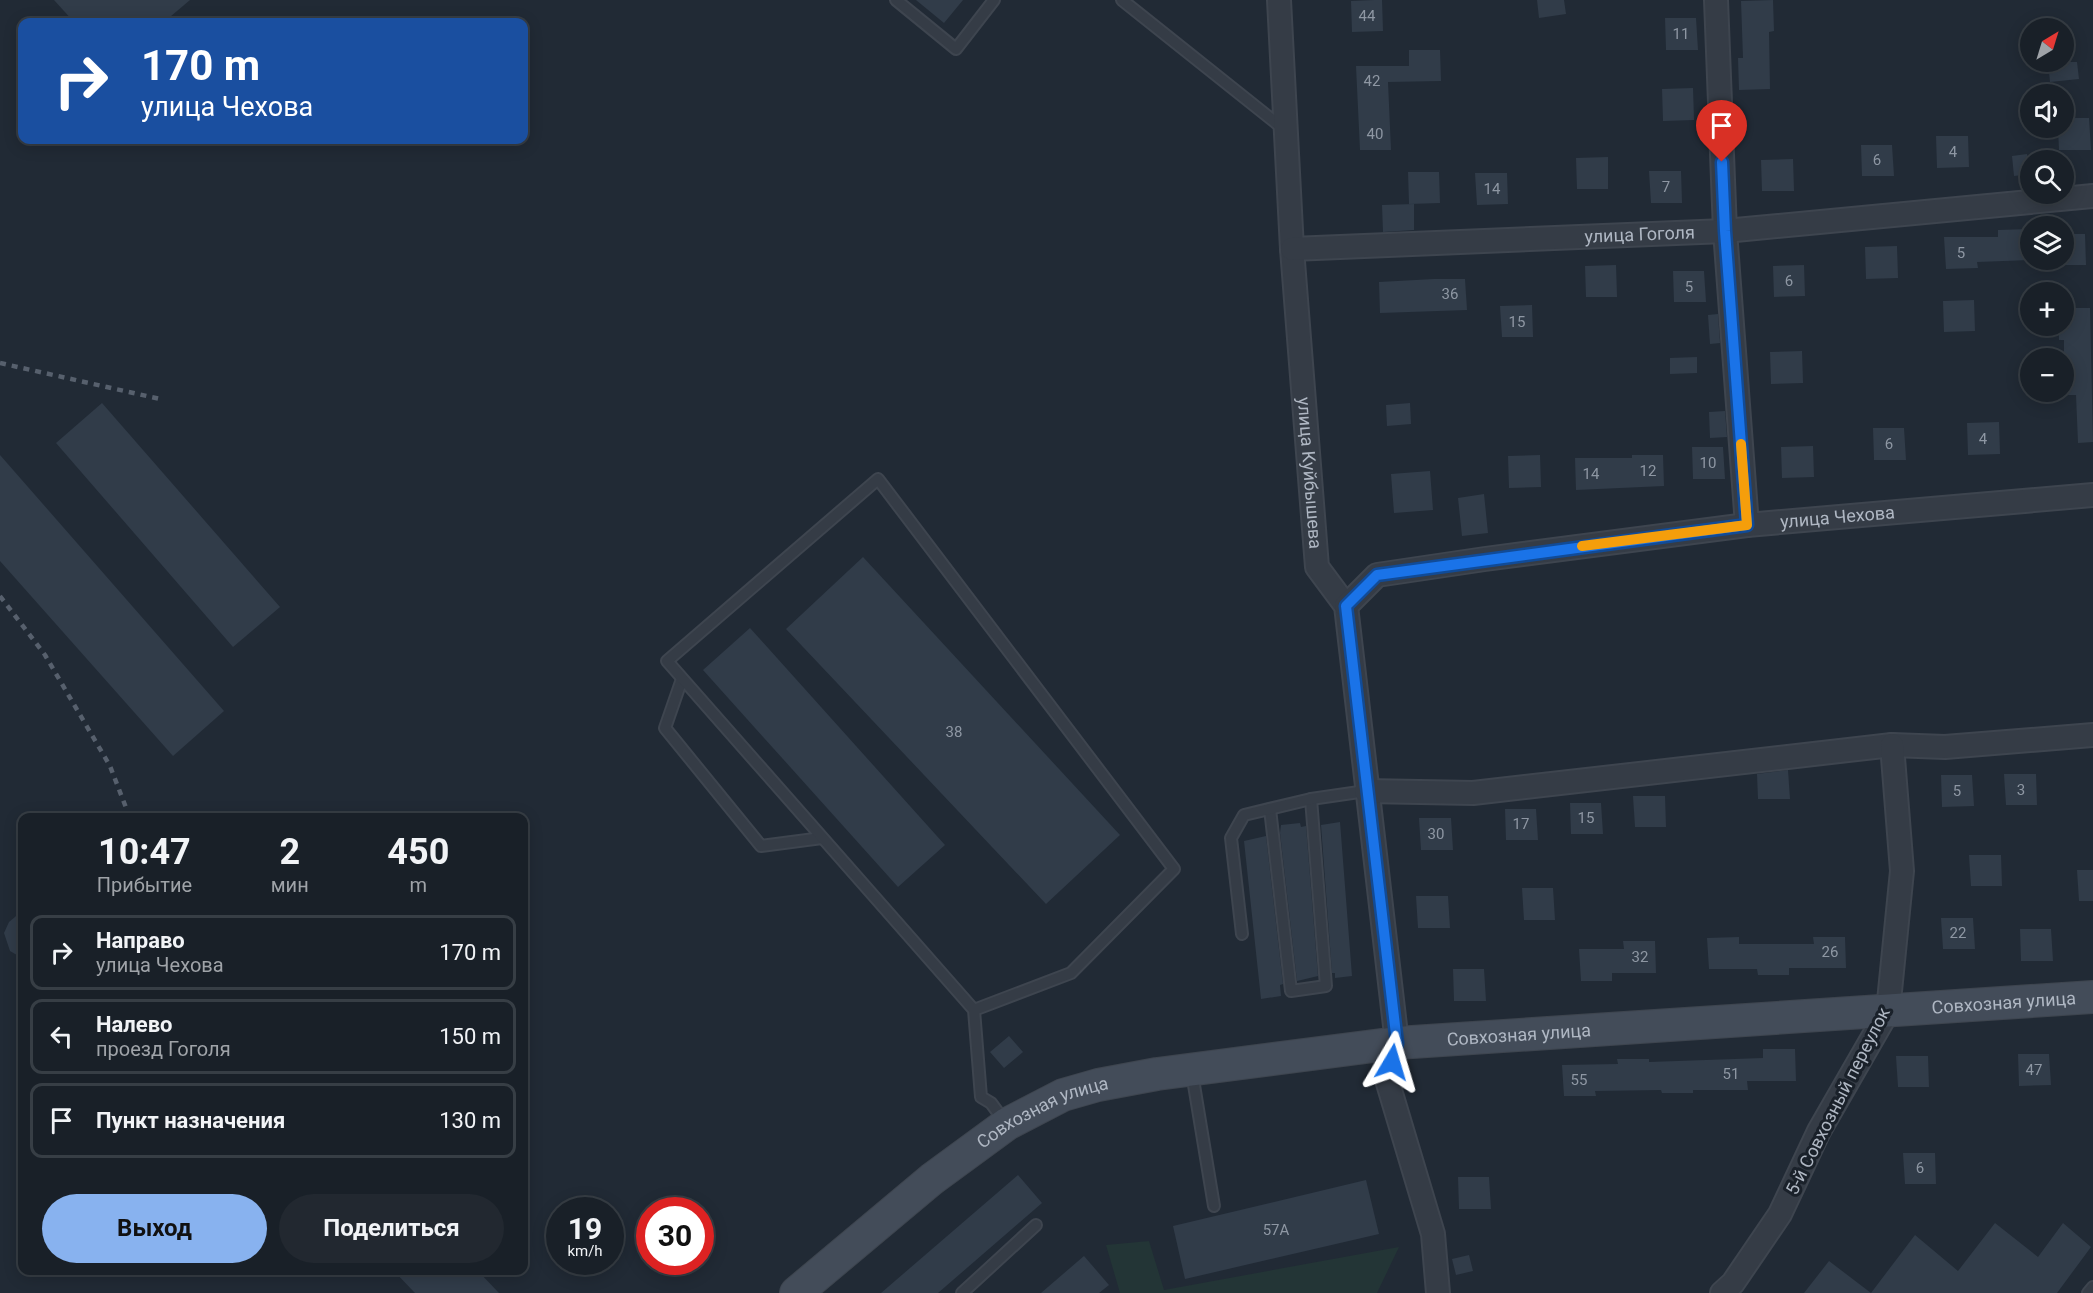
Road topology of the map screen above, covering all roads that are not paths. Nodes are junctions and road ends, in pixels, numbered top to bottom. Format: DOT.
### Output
graph roads {
  1 [pos="896,0"];
  2 [pos="994,0"];
  3 [pos="1122,0"];
  4 [pos="1279,0"];
  5 [pos="1716,0"];
  6 [pos="1286,130"];
  7 [pos="2093,196"];
  8 [pos="1725,231"];
  9 [pos="1292,249"];
  10 [pos="2093,495"];
  11 [pos="1747,525"];
  12 [pos="1346,606"];
  13 [pos="682,679"];
  14 [pos="2093,735"];
  15 [pos="1892,745"];
  16 [pos="1366,791"];
  17 [pos="1311,798"];
  18 [pos="1270,809"];
  19 [pos="822,838"];
  20 [pos="1242,934"];
  21 [pos="2093,997"];
  22 [pos="974,1010"];
  23 [pos="1888,1011"];
  24 [pos="1397,1043"];
  25 [pos="1192,1070"];
  26 [pos="1007,1124"];
  27 [pos="1214,1206"];
  28 [pos="1036,1225"];
  29 [pos="2093,1287"];
  30 [pos="796,1293"];
  31 [pos="962,1293"];
  32 [pos="1438,1293"];
  33 [pos="1722,1293"];
  34 [pos="2088,1293"];
  1 -- 2 [label="lane"];
  3 -- 6 [label="lane"];
  4 -- 6 [label="street, улица Куйбышева"];
  5 -- 8 [label="street"];
  6 -- 9 [label="street, улица Куйбышева"];
  7 -- 8 [label="street, улица Гоголя"];
  8 -- 9 [label="street, улица Гоголя"];
  8 -- 11 [label="street"];
  9 -- 12 [label="street, улица Куйбышева"];
  10 -- 11 [label="street, улица Чехова"];
  11 -- 12 [label="street, улица Чехова"];
  12 -- 16 [label="street"];
  13 -- 19 [label="lane"];
  13 -- 19 [label="lane"];
  13 -- 22 [label="lane"];
  14 -- 15 [label="street"];
  15 -- 16 [label="street"];
  15 -- 23 [label="street, 5-й Совхозный переулок"];
  16 -- 17 [label="lane"];
  16 -- 24 [label="street"];
  17 -- 18 [label="lane"];
  17 -- 18 [label="lane"];
  18 -- 20 [label="lane"];
  19 -- 22 [label="lane"];
  21 -- 23 [label="street, Совхозная улица"];
  22 -- 26 [label="lane"];
  23 -- 24 [label="street, Совхозная улица"];
  23 -- 33 [label="street, 5-й Совхозный переулок"];
  24 -- 25 [label="street, Совхозная улица"];
  24 -- 32 [label="street"];
  25 -- 26 [label="street, Совхозная улица"];
  25 -- 27 [label="lane"];
  26 -- 30 [label="street, Совхозная улица"];
  28 -- 31 [label="lane"];
  29 -- 34 [label="lane"];
}
